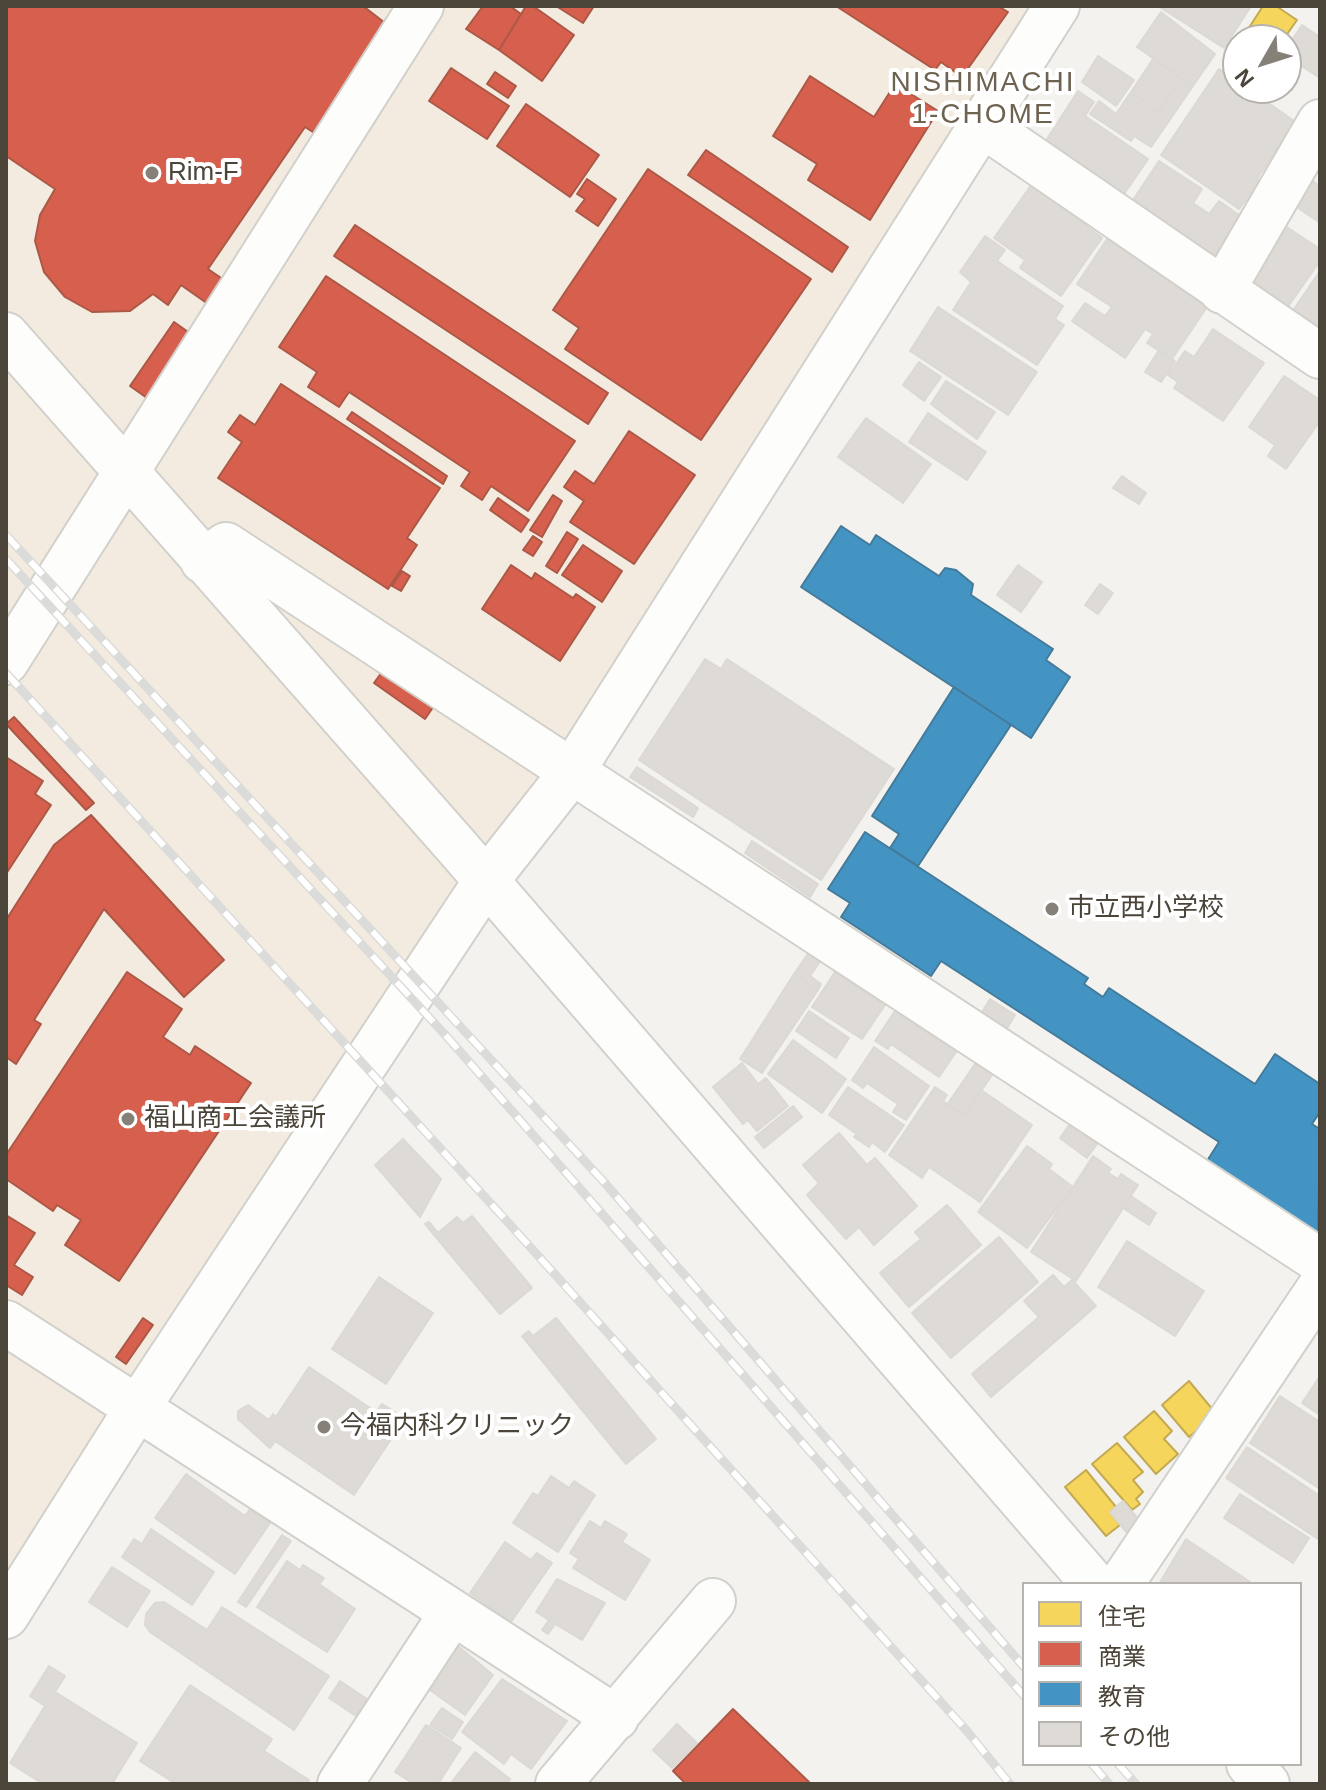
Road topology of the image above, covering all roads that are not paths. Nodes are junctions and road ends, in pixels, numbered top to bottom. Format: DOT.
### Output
graph roads {
  1 [pos="421,6"];
  2 [pos="1057,6"];
  3 [pos="1320,122"];
  4 [pos="983,125"];
  5 [pos="1222,291"];
  6 [pos="6,335"];
  7 [pos="1320,356"];
  8 [pos="127,474"];
  9 [pos="203,561"];
  10 [pos="6,662"];
  11 [pos="571,773"];
  12 [pos="486,881"];
  13 [pos="1320,1261"];
  14 [pos="1320,1287"];
  15 [pos="6,1323"];
  16 [pos="136,1410"];
  17 [pos="1092,1582"];
  18 [pos="1122,1582"];
  19 [pos="713,1601"];
  20 [pos="452,1613"];
  21 [pos="6,1616"];
  22 [pos="616,1718"];
  23 [pos="1251,1766"];
  24 [pos="340,1784"];
  25 [pos="558,1784"];
  26 [pos="1267,1784"];
  1 -- 8 [label="street"];
  2 -- 4 [label="street"];
  3 -- 5 [label="street"];
  4 -- 5 [label="street"];
  4 -- 11 [label="street"];
  5 -- 7 [label="street"];
  6 -- 8 [label="street"];
  8 -- 9 [label="street"];
  8 -- 10 [label="street"];
  9 -- 11 [label="street"];
  9 -- 12 [label="street"];
  11 -- 12 [label="street"];
  11 -- 13 [label="street"];
  12 -- 16 [label="street"];
  12 -- 17 [label="street"];
  14 -- 18 [label="street"];
  15 -- 16 [label="street"];
  16 -- 20 [label="street"];
  16 -- 21 [label="street"];
  19 -- 22 [label="street"];
  20 -- 22 [label="street"];
  20 -- 24 [label="street"];
  22 -- 25 [label="street"];
  23 -- 26 [label="street"];
}
